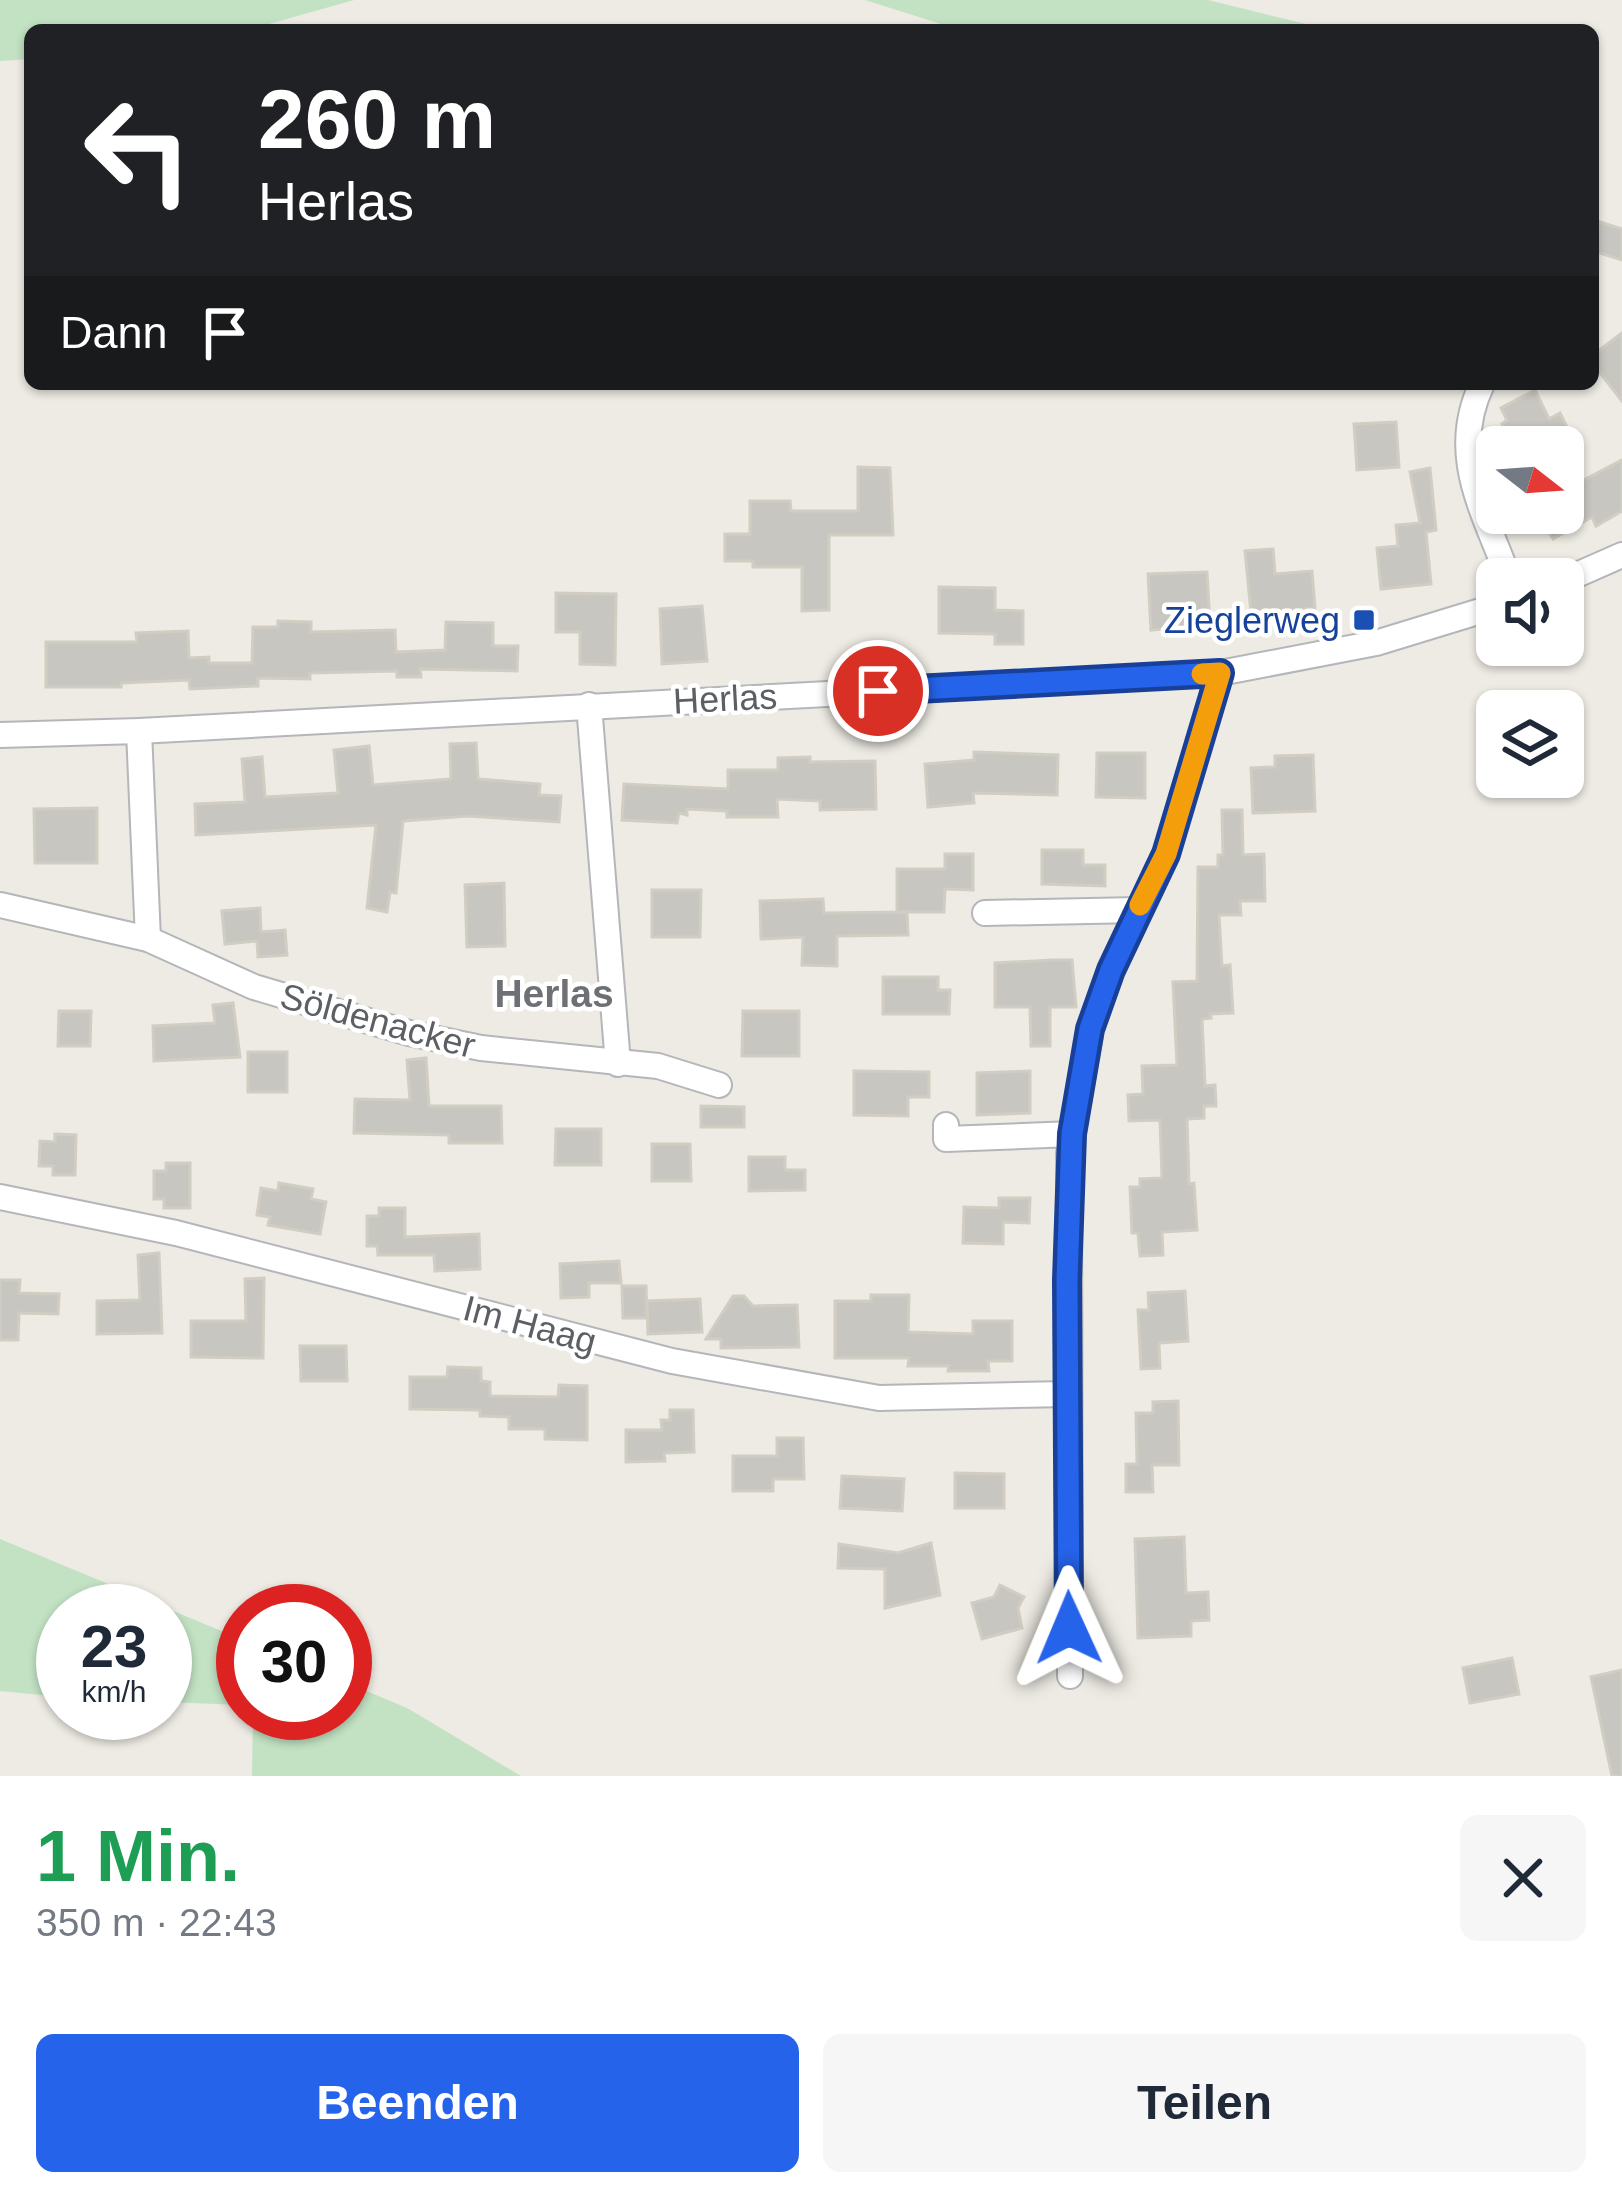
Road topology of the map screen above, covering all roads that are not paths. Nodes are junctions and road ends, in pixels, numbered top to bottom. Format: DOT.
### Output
graph roads {
  1 [pos="1480,390"];
  2 [pos="1622,555"];
  3 [pos="1502,558"];
  4 [pos="1584,571"];
  5 [pos="1476,612"];
  6 [pos="1220,673"];
  7 [pos="589,705"];
  8 [pos="139,731"];
  9 [pos="0,735"];
  10 [pos="0,905"];
  11 [pos="1138,910"];
  12 [pos="986,913"];
  13 [pos="148,939"];
  14 [pos="618,1064"];
  15 [pos="719,1085"];
  16 [pos="946,1125"];
  17 [pos="1072,1134"];
  18 [pos="0,1197"];
  19 [pos="1067,1394"];
  20 [pos="1070,1676"];
  1 -- 3 [label="street"];
  2 -- 4 [label="street"];
  5 -- 6 [label="street, Herlas"];
  6 -- 7 [label="street, Herlas"];
  6 -- 11 [label="street"];
  7 -- 8 [label="street, Herlas"];
  7 -- 14 [label="street"];
  8 -- 9 [label="street, Herlas"];
  8 -- 13 [label="street"];
  10 -- 13 [label="street, Söldenacker"];
  11 -- 12 [label="street"];
  11 -- 17 [label="street"];
  13 -- 14 [label="street, Söldenacker"];
  14 -- 15 [label="street, Söldenacker"];
  16 -- 17 [label="street"];
  17 -- 19 [label="street"];
  18 -- 19 [label="street, Im Haag"];
  19 -- 20 [label="street"];
}
